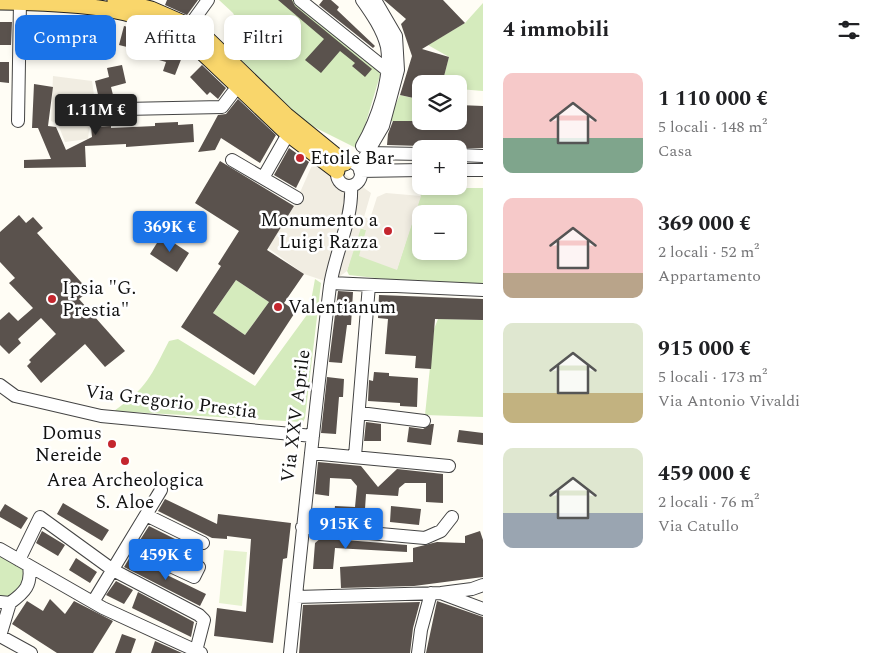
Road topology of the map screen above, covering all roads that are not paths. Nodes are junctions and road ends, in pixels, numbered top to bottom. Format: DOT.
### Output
graph roads {
  1 [pos="115,0"];
  2 [pos="208,0"];
  3 [pos="300,0"];
  4 [pos="362,0"];
  5 [pos="375,0"];
  6 [pos="0,2"];
  7 [pos="20,2"];
  8 [pos="166,15"];
  9 [pos="197,15"];
  10 [pos="214,48"];
  11 [pos="387,70"];
  12 [pos="238,86"];
  13 [pos="75,110"];
  14 [pos="18,121"];
  15 [pos="288,134"];
  16 [pos="367,153"];
  17 [pos="412,154"];
  18 [pos="467,156"];
  19 [pos="483,156"];
  20 [pos="232,160"];
  21 [pos="351,167"];
  22 [pos="412,170"];
  23 [pos="467,170"];
  24 [pos="483,170"];
  25 [pos="263,178"];
  26 [pos="351,186"];
  27 [pos="297,198"];
  28 [pos="331,283"];
  29 [pos="369,284"];
  30 [pos="483,290"];
  31 [pos="0,385"];
  32 [pos="360,413"];
  33 [pos="424,421"];
  34 [pos="313,436"];
  35 [pos="311,453"];
  36 [pos="355,456"];
  37 [pos="449,466"];
  38 [pos="161,490"];
  39 [pos="146,515"];
  40 [pos="452,518"];
  41 [pos="302,527"];
  42 [pos="203,543"];
  43 [pos="127,546"];
  44 [pos="0,549"];
  45 [pos="24,563"];
  46 [pos="199,567"];
  47 [pos="112,570"];
  48 [pos="483,585"];
  49 [pos="436,593"];
  50 [pos="296,597"];
  51 [pos="5,602"];
  52 [pos="93,602"];
  53 [pos="483,609"];
  54 [pos="0,636"];
  55 [pos="28,651"];
  56 [pos="199,652"];
  57 [pos="290,653"];
  58 [pos="418,653"];
  1 -- 8 [label="main road"];
  2 -- 9 [label="street"];
  3 -- 11 [label="street"];
  4 -- 11 [label="street"];
  5 -- 16 [label="street"];
  6 -- 7 [label="main road"];
  7 -- 12 [label="main road"];
  7 -- 14 [label="street"];
  10 -- 21 [label="main road"];
  11 -- 21 [label="street"];
  12 -- 13 [label="street"];
  12 -- 15 [label="main road"];
  15 -- 21 [label="main road"];
  15 -- 25 [label="street"];
  16 -- 17 [label="street"];
  16 -- 21 [label="street"];
  18 -- 19 [label="street"];
  20 -- 25 [label="street"];
  21 -- 22 [label="street"];
  21 -- 26 [label="street"];
  21 -- 26 [label="street"];
  23 -- 24 [label="street"];
  25 -- 27 [label="street"];
  26 -- 28 [label="street, Via XXV Aprile"];
  28 -- 29 [label="street"];
  28 -- 34 [label="street, Via XXV Aprile"];
  29 -- 30 [label="street"];
  29 -- 32 [label="street"];
  31 -- 34 [label="street, Via Gregorio Prestia"];
  32 -- 33 [label="street"];
  32 -- 36 [label="street"];
  34 -- 35 [label="street, Via XXV Aprile"];
  35 -- 36 [label="street"];
  35 -- 41 [label="street, Via XXV Aprile"];
  36 -- 37 [label="street"];
  38 -- 39 [label="street"];
  39 -- 42 [label="street"];
  39 -- 43 [label="street"];
  40 -- 41 [label="street"];
  41 -- 50 [label="street, Via XXV Aprile"];
  43 -- 46 [label="street"];
  43 -- 47 [label="street"];
  44 -- 45 [label="street"];
  45 -- 47 [label="street"];
  45 -- 51 [label="street"];
  45 -- 52 [label="street"];
  47 -- 52 [label="street"];
  47 -- 56 [label="street"];
  48 -- 49 [label="street"];
  49 -- 50 [label="street"];
  49 -- 53 [label="street"];
  49 -- 58 [label="street"];
  50 -- 57 [label="street, Via XXV Aprile"];
  51 -- 54 [label="street"];
  52 -- 56 [label="street"];
  54 -- 55 [label="street"];
}
